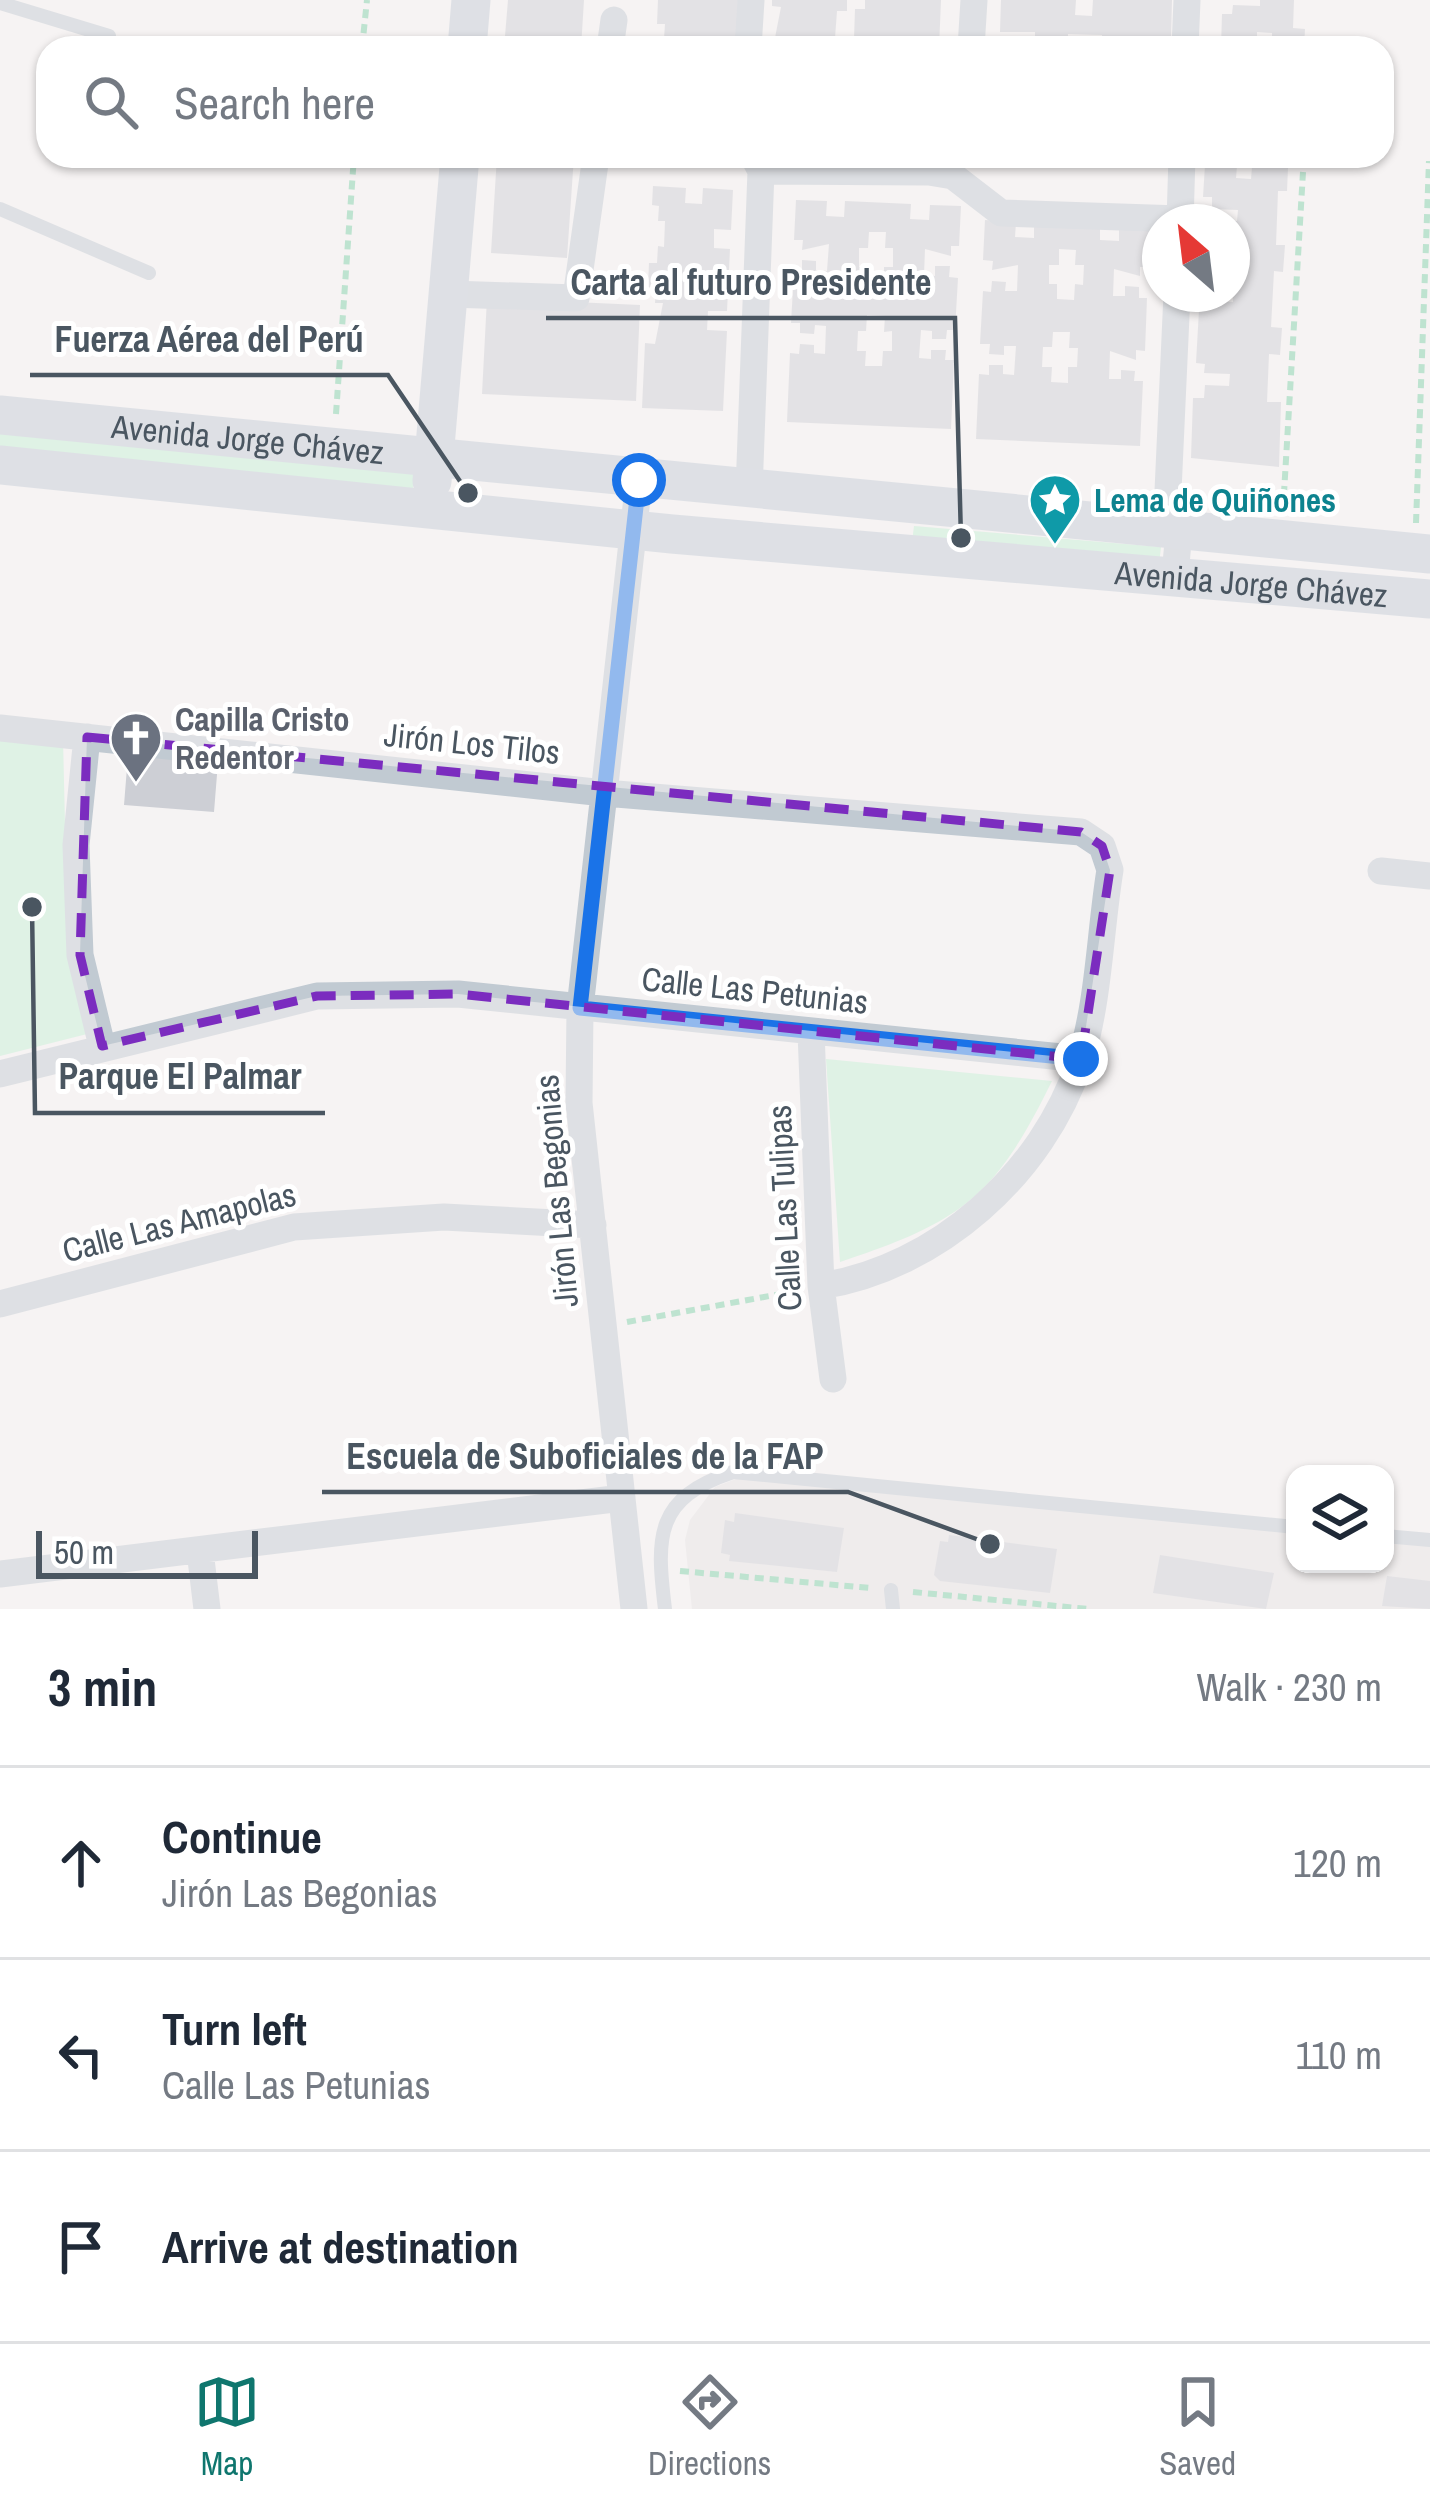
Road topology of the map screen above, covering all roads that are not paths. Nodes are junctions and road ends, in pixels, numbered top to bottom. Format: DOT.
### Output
graph roads {
  1 [pos="471,0"];
  2 [pos="751,0"];
  3 [pos="974,0"];
  4 [pos="1187,0"];
  5 [pos="0,3"];
  6 [pos="109,36"];
  7 [pos="468,36"];
  8 [pos="749,36"];
  9 [pos="972,36"];
  10 [pos="1186,36"];
  11 [pos="459,168"];
  12 [pos="594,168"];
  13 [pos="757,168"];
  14 [pos="843,168"];
  15 [pos="966,168"];
  16 [pos="1182,168"];
  17 [pos="966,188"];
  18 [pos="1180,204"];
  19 [pos="0,209"];
  20 [pos="1142,219"];
  21 [pos="149,273"];
  22 [pos="450,294"];
  23 [pos="1176,312"];
  24 [pos="0,416"];
  25 [pos="434,457"];
  26 [pos="0,465"];
  27 [pos="639,480"];
  28 [pos="749,491"];
  29 [pos="430,510"];
  30 [pos="632,530"];
  31 [pos="1179,531"];
  32 [pos="1423,554"];
  33 [pos="1175,575"];
  34 [pos="1430,599"];
  35 [pos="0,728"];
  36 [pos="87,737"];
  37 [pos="604,793"];
  38 [pos="1381,871"];
  39 [pos="1430,876"];
  40 [pos="580,1008"];
  41 [pos="811,1032"];
  42 [pos="102,1046"];
  43 [pos="1081,1059"];
  44 [pos="0,1074"];
  45 [pos="593,1225"];
  46 [pos="820,1286"];
  47 [pos="0,1304"];
  48 [pos="833,1379"];
  49 [pos="622,1498"];
  50 [pos="1286,1526"];
  51 [pos="1394,1537"];
  52 [pos="1430,1540"];
  53 [pos="200,1551"];
  54 [pos="0,1574"];
  55 [pos="891,1590"];
  56 [pos="207,1609"];
  57 [pos="634,1609"];
  58 [pos="665,1609"];
  59 [pos="893,1609"];
  1 -- 7 [label="main road"];
  2 -- 8 [label="street"];
  3 -- 9 [label="street"];
  4 -- 10 [label="street"];
  5 -- 6 [label="lane"];
  11 -- 22 [label="main road"];
  12 -- 22 [label="street"];
  13 -- 28 [label="street"];
  14 -- 17 [label="street"];
  15 -- 17 [label="street"];
  16 -- 18 [label="street"];
  17 -- 20 [label="street"];
  19 -- 21 [label="lane"];
  22 -- 25 [label="main road"];
  23 -- 31 [label="street"];
  24 -- 25 [label="main road, Avenida Jorge Chávez"];
  25 -- 27 [label="main road, Avenida Jorge Chávez"];
  25 -- 29 [label="main road"];
  26 -- 29 [label="main road, Avenida Jorge Chávez"];
  27 -- 28 [label="main road, Avenida Jorge Chávez"];
  27 -- 30 [label="street, Jirón Las Begonias"];
  28 -- 31 [label="main road, Avenida Jorge Chávez"];
  29 -- 30 [label="main road, Avenida Jorge Chávez"];
  30 -- 33 [label="main road, Avenida Jorge Chávez"];
  30 -- 37 [label="street, Jirón Las Begonias"];
  31 -- 32 [label="main road, Avenida Jorge Chávez"];
  31 -- 33 [label="street"];
  33 -- 34 [label="main road, Avenida Jorge Chávez"];
  35 -- 36 [label="street, Jirón Los Tilos"];
  36 -- 37 [label="street, Jirón Los Tilos"];
  36 -- 42 [label="street"];
  37 -- 40 [label="street, Jirón Las Begonias"];
  37 -- 43 [label="street, Jirón Los Tilos"];
  38 -- 39 [label="street"];
  40 -- 41 [label="street, Calle Las Petunias"];
  40 -- 42 [label="street, Calle Las Petunias"];
  40 -- 45 [label="street, Jirón Las Begonias"];
  41 -- 43 [label="street, Calle Las Petunias"];
  41 -- 46 [label="street, Calle Las Tulipas"];
  42 -- 44 [label="street, Calle Las Petunias"];
  43 -- 46 [label="street"];
  45 -- 47 [label="street, Calle Las Amapolas"];
  45 -- 49 [label="street, Jirón Las Begonias"];
  46 -- 48 [label="street, Calle Las Tulipas"];
  49 -- 53 [label="street"];
  49 -- 57 [label="street, Jirón Las Begonias"];
  50 -- 58 [label="lane"];
  51 -- 52 [label="lane"];
  53 -- 54 [label="street"];
  53 -- 56 [label="street"];
  55 -- 59 [label="lane"];
}
